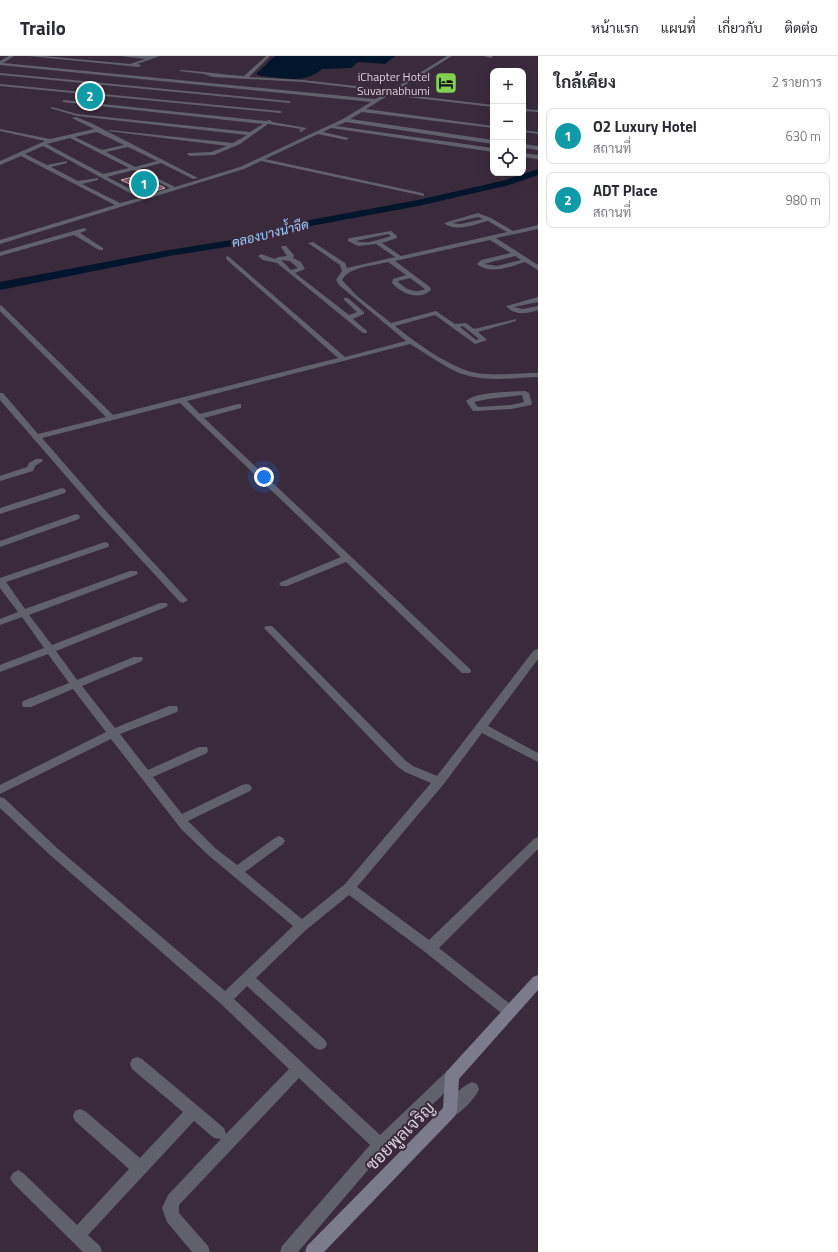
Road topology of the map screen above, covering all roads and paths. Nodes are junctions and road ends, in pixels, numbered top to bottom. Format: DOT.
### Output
graph roads {
  1 [pos="12,56"];
  2 [pos="30,56"];
  3 [pos="124,56"];
  4 [pos="158,56"];
  5 [pos="268,56"];
  6 [pos="450,56"];
  7 [pos="486,56"];
  8 [pos="491,56"];
  9 [pos="151,59"];
  10 [pos="0,64"];
  11 [pos="139,65"];
  12 [pos="131,66"];
  13 [pos="192,70"];
  14 [pos="181,71"];
  15 [pos="0,74"];
  16 [pos="109,75"];
  17 [pos="212,75"];
  18 [pos="118,76"];
  19 [pos="246,77"];
  20 [pos="310,82"];
  21 [pos="91,83"];
  22 [pos="101,84"];
  23 [pos="201,84"];
  24 [pos="0,85"];
  25 [pos="74,91"];
  26 [pos="81,92"];
  27 [pos="190,93"];
  28 [pos="298,93"];
  29 [pos="390,93"];
  30 [pos="64,101"];
  31 [pos="377,101"];
  32 [pos="178,102"];
  33 [pos="289,102"];
  34 [pos="490,106"];
  35 [pos="362,110"];
  36 [pos="526,110"];
  37 [pos="538,111"];
  38 [pos="280,112"];
  39 [pos="166,113"];
  40 [pos="72,118"];
  41 [pos="345,120"];
  42 [pos="268,123"];
  43 [pos="332,127"];
  44 [pos="490,128"];
  45 [pos="148,129"];
  46 [pos="0,130"];
  47 [pos="98,130"];
  48 [pos="110,131"];
  49 [pos="301,131"];
  50 [pos="526,131"];
  51 [pos="478,132"];
  52 [pos="538,132"];
  53 [pos="319,133"];
  54 [pos="253,134"];
  55 [pos="72,137"];
  56 [pos="346,138"];
  57 [pos="490,140"];
  58 [pos="50,141"];
  59 [pos="43,144"];
  60 [pos="128,145"];
  61 [pos="233,145"];
  62 [pos="526,146"];
  63 [pos="538,148"];
  64 [pos="490,150"];
  65 [pos="102,152"];
  66 [pos="22,154"];
  67 [pos="190,154"];
  68 [pos="526,155"];
  69 [pos="538,157"];
  70 [pos="262,160"];
  71 [pos="65,162"];
  72 [pos="161,162"];
  73 [pos="0,163"];
  74 [pos="47,167"];
  75 [pos="135,168"];
  76 [pos="103,176"];
  77 [pos="195,178"];
  78 [pos="96,179"];
  79 [pos="78,184"];
  80 [pos="176,189"];
  81 [pos="422,195"];
  82 [pos="143,198"];
  83 [pos="119,205"];
  84 [pos="489,219"];
  85 [pos="538,227"];
  86 [pos="84,230"];
  87 [pos="75,233"];
  88 [pos="512,233"];
  89 [pos="492,238"];
  90 [pos="0,242"];
  91 [pos="377,242"];
  92 [pos="311,243"];
  93 [pos="284,247"];
  94 [pos="101,249"];
  95 [pos="0,254"];
  96 [pos="516,254"];
  97 [pos="260,256"];
  98 [pos="228,258"];
  99 [pos="290,258"];
  100 [pos="400,258"];
  101 [pos="389,260"];
  102 [pos="526,260"];
  103 [pos="279,262"];
  104 [pos="538,268"];
  105 [pos="290,272"];
  106 [pos="345,272"];
  107 [pos="411,276"];
  108 [pos="355,297"];
  109 [pos="346,299"];
  110 [pos="538,300"];
  111 [pos="330,303"];
  112 [pos="0,307"];
  113 [pos="538,308"];
  114 [pos="348,318"];
  115 [pos="514,320"];
  116 [pos="390,325"];
  117 [pos="454,326"];
  118 [pos="474,331"];
  119 [pos="365,332"];
  120 [pos="411,342"];
  121 [pos="343,359"];
  122 [pos="538,375"];
  123 [pos="521,384"];
  124 [pos="0,394"];
  125 [pos="181,400"];
  126 [pos="238,406"];
  127 [pos="198,417"];
  128 [pos="111,418"];
  129 [pos="37,437"];
  130 [pos="39,461"];
  131 [pos="0,479"];
  132 [pos="62,491"];
  133 [pos="0,511"];
  134 [pos="76,517"];
  135 [pos="0,544"];
  136 [pos="105,545"];
  137 [pos="347,558"];
  138 [pos="133,573"];
  139 [pos="0,581"];
  140 [pos="284,584"];
  141 [pos="183,600"];
  142 [pos="163,605"];
  143 [pos="24,614"];
  144 [pos="0,622"];
  145 [pos="269,628"];
  146 [pos="50,649"];
  147 [pos="537,654"];
  148 [pos="138,659"];
  149 [pos="0,669"];
  150 [pos="466,671"];
  151 [pos="75,684"];
  152 [pos="27,704"];
  153 [pos="173,709"];
  154 [pos="481,727"];
  155 [pos="113,734"];
  156 [pos="203,750"];
  157 [pos="538,758"];
  158 [pos="145,776"];
  159 [pos="439,782"];
  160 [pos="246,788"];
  161 [pos="0,790"];
  162 [pos="0,801"];
  163 [pos="180,820"];
  164 [pos="279,841"];
  165 [pos="538,842"];
  166 [pos="237,872"];
  167 [pos="349,888"];
  168 [pos="302,926"];
  169 [pos="430,948"];
  170 [pos="247,978"];
  171 [pos="538,981"];
  172 [pos="225,999"];
  173 [pos="510,1012"];
  174 [pos="320,1044"];
  175 [pos="137,1064"];
  176 [pos="298,1068"];
  177 [pos="452,1076"];
  178 [pos="472,1089"];
  179 [pos="193,1111"];
  180 [pos="450,1112"];
  181 [pos="80,1116"];
  182 [pos="219,1133"];
  183 [pos="380,1146"];
  184 [pos="140,1168"];
  185 [pos="18,1178"];
  186 [pos="78,1236"];
  187 [pos="94,1252"];
  188 [pos="202,1252"];
  189 [pos="288,1252"];
  190 [pos="313,1252"];
  1 -- 10 [label="street"];
  2 -- 12 [label="street"];
  3 -- 9 [label="street"];
  4 -- 9 [label="street"];
  5 -- 19 [label="street"];
  6 -- 29 [label="street"];
  7 -- 8 [label="street"];
  9 -- 11 [label="street"];
  10 -- 16 [label="street"];
  11 -- 12 [label="street"];
  11 -- 18 [label="street"];
  12 -- 16 [label="street"];
  13 -- 17 [label="street"];
  14 -- 17 [label="street"];
  15 -- 21 [label="street"];
  16 -- 18 [label="street"];
  16 -- 21 [label="street"];
  17 -- 19 [label="street"];
  17 -- 23 [label="street"];
  18 -- 22 [label="street"];
  18 -- 23 [label="street"];
  19 -- 20 [label="street"];
  20 -- 28 [label="street"];
  20 -- 29 [label="street"];
  21 -- 22 [label="street"];
  21 -- 25 [label="street"];
  22 -- 26 [label="street"];
  22 -- 27 [label="street"];
  23 -- 27 [label="street"];
  23 -- 28 [label="street"];
  24 -- 25 [label="street"];
  25 -- 26 [label="street"];
  26 -- 30 [label="street"];
  26 -- 32 [label="street"];
  27 -- 32 [label="street"];
  27 -- 33 [label="street"];
  28 -- 31 [label="street"];
  28 -- 33 [label="street"];
  29 -- 31 [label="street"];
  29 -- 34 [label="street"];
  30 -- 39 [label="street"];
  30 -- 45 [label="street"];
  31 -- 35 [label="street"];
  32 -- 38 [label="street"];
  32 -- 39 [label="street"];
  33 -- 38 [label="street"];
  35 -- 41 [label="street"];
  35 -- 51 [label="street"];
  36 -- 37 [label="street"];
  38 -- 42 [label="street"];
  39 -- 42 [label="street"];
  39 -- 45 [label="street"];
  40 -- 47 [label="street"];
  41 -- 43 [label="street"];
  41 -- 51 [label="street"];
  42 -- 49 [label="street"];
  42 -- 54 [label="street"];
  43 -- 53 [label="street"];
  43 -- 64 [label="street"];
  44 -- 51 [label="street"];
  45 -- 48 [label="street"];
  45 -- 54 [label="street"];
  45 -- 61 [label="street"];
  46 -- 58 [label="street"];
  47 -- 55 [label="street"];
  47 -- 60 [label="street"];
  50 -- 52 [label="street"];
  51 -- 57 [label="street"];
  53 -- 56 [label="street"];
  53 -- 70 [label="street"];
  54 -- 61 [label="street"];
  55 -- 58 [label="street"];
  55 -- 65 [label="street"];
  58 -- 59 [label="street"];
  59 -- 66 [label="street"];
  59 -- 76 [label="street"];
  60 -- 65 [label="street"];
  60 -- 72 [label="street"];
  61 -- 67 [label="street"];
  62 -- 63 [label="street"];
  65 -- 75 [label="street"];
  66 -- 73 [label="street"];
  66 -- 74 [label="street"];
  68 -- 69 [label="street"];
  70 -- 80 [label="street"];
  70 -- 81 [label="street"];
  71 -- 74 [label="street"];
  72 -- 75 [label="street"];
  72 -- 77 [label="street"];
  74 -- 79 [label="street"];
  75 -- 76 [label="street"];
  75 -- 80 [label="street"];
  76 -- 82 [label="street"];
  78 -- 79 [label="street"];
  79 -- 83 [label="street"];
  80 -- 82 [label="street"];
  82 -- 83 [label="street"];
  83 -- 90 [label="street"];
  84 -- 84 [label="street"];
  84 -- 88 [label="street"];
  85 -- 88 [label="street"];
  86 -- 87 [label="street"];
  87 -- 94 [label="street"];
  87 -- 95 [label="street"];
  88 -- 89 [label="street"];
  89 -- 96 [label="street"];
  89 -- 100 [label="street"];
  91 -- 91 [label="street"];
  91 -- 100 [label="street"];
  92 -- 106 [label="street"];
  93 -- 99 [label="street"];
  96 -- 102 [label="street"];
  96 -- 102 [label="street"];
  97 -- 103 [label="street"];
  98 -- 121 [label="street"];
  99 -- 103 [label="street"];
  99 -- 105 [label="street"];
  100 -- 101 [label="street"];
  101 -- 106 [label="street"];
  101 -- 107 [label="street"];
  102 -- 104 [label="street"];
  103 -- 105 [label="street"];
  105 -- 111 [label="street"];
  106 -- 108 [label="street"];
  108 -- 109 [label="street"];
  108 -- 116 [label="street"];
  109 -- 111 [label="street"];
  109 -- 114 [label="street"];
  110 -- 113 [label="street"];
  111 -- 114 [label="street"];
  112 -- 128 [label="street"];
  114 -- 119 [label="street"];
  115 -- 118 [label="street"];
  116 -- 117 [label="street"];
  116 -- 120 [label="street"];
  117 -- 118 [label="street"];
  117 -- 118 [label="street"];
  120 -- 121 [label="street"];
  120 -- 123 [label="street"];
  121 -- 125 [label="street"];
  122 -- 123 [label="street"];
  123 -- 123 [label="street"];
  124 -- 129 [label="street"];
  125 -- 127 [label="street"];
  125 -- 128 [label="street"];
  126 -- 127 [label="street"];
  127 -- 137 [label="street"];
  128 -- 129 [label="street"];
  129 -- 141 [label="street"];
  130 -- 131 [label="street"];
  132 -- 133 [label="street"];
  134 -- 135 [label="street"];
  136 -- 139 [label="street"];
  137 -- 140 [label="street"];
  137 -- 150 [label="street"];
  138 -- 143 [label="street"];
  139 -- 143 [label="street"];
  142 -- 146 [label="street"];
  143 -- 144 [label="street"];
  143 -- 146 [label="street"];
  145 -- 159 [label="street"];
  146 -- 149 [label="street"];
  146 -- 151 [label="street"];
  147 -- 154 [label="street"];
  148 -- 151 [label="street"];
  151 -- 152 [label="street"];
  151 -- 155 [label="street"];
  153 -- 155 [label="street"];
  154 -- 157 [label="street"];
  154 -- 159 [label="street"];
  155 -- 158 [label="street"];
  155 -- 161 [label="street"];
  156 -- 158 [label="street"];
  158 -- 163 [label="street"];
  159 -- 167 [label="street"];
  160 -- 163 [label="street"];
  162 -- 172 [label="street"];
  163 -- 166 [label="street"];
  164 -- 166 [label="street"];
  165 -- 169 [label="street"];
  166 -- 168 [label="street"];
  167 -- 168 [label="street"];
  167 -- 169 [label="street"];
  168 -- 170 [label="street"];
  169 -- 173 [label="street"];
  170 -- 172 [label="street"];
  170 -- 174 [label="street"];
  171 -- 173 [label="street"];
  172 -- 176 [label="street"];
  173 -- 177 [label="street"];
  175 -- 179 [label="street"];
  176 -- 183 [label="street"];
  176 -- 188 [label="street"];
  177 -- 180 [label="street, ซอยพูลเจริญ"];
  177 -- 183 [label="street"];
  178 -- 180 [label="street"];
  179 -- 182 [label="street"];
  179 -- 184 [label="street"];
  180 -- 190 [label="street, ซอยพูลเจริญ"];
  181 -- 184 [label="street"];
  183 -- 189 [label="street"];
  184 -- 186 [label="street"];
  185 -- 186 [label="street"];
  186 -- 187 [label="street"];
}
